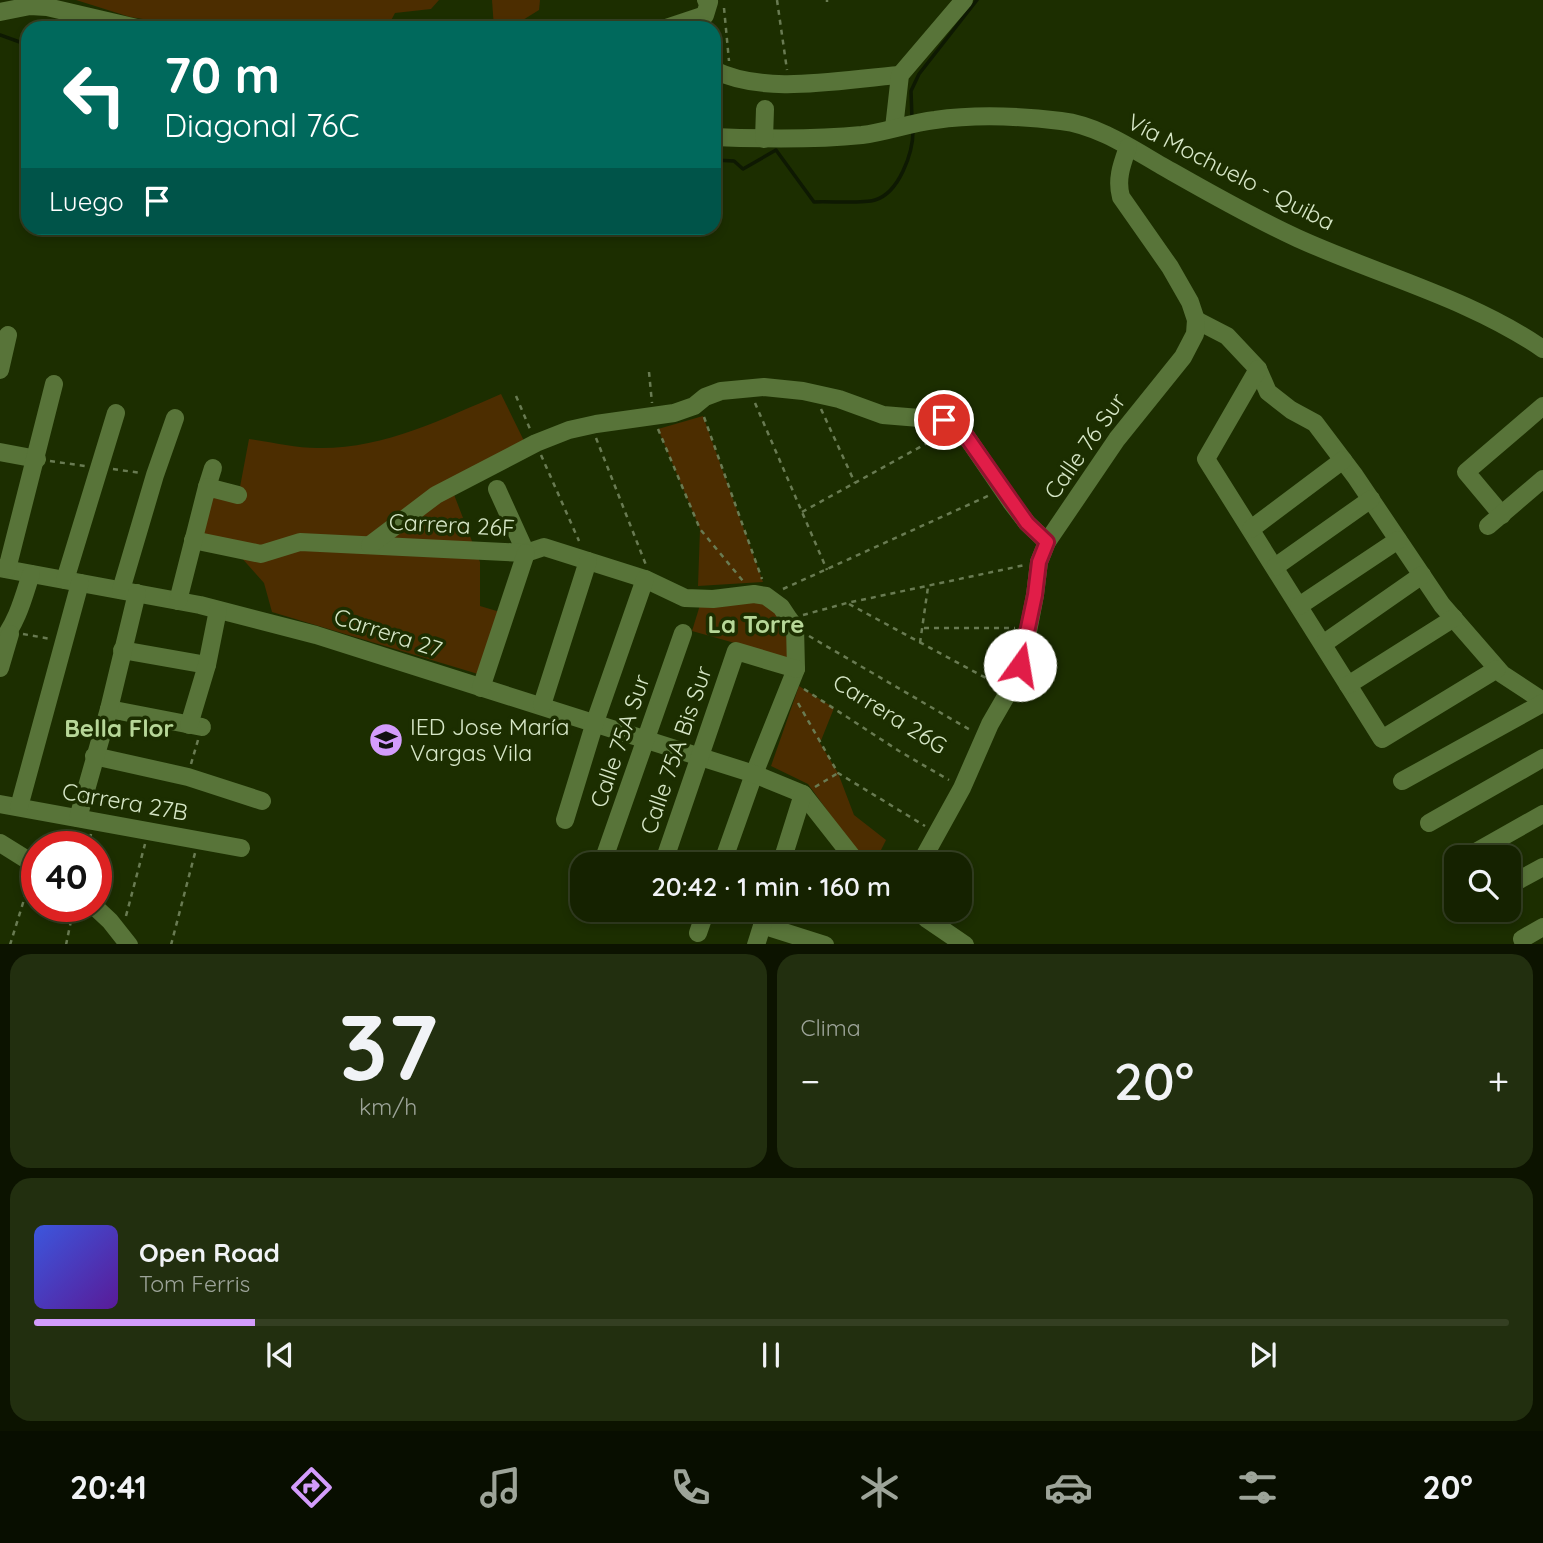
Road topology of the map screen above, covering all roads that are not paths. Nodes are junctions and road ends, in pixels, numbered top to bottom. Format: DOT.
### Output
graph roads {
  1 [pos="706,0"];
  2 [pos="964,0"];
  3 [pos="0,12"];
  4 [pos="107,21"];
  5 [pos="687,21"];
  6 [pos="722,74"];
  7 [pos="900,75"];
  8 [pos="765,109"];
  9 [pos="906,126"];
  10 [pos="721,137"];
  11 [pos="764,139"];
  12 [pos="1128,147"];
  13 [pos="1196,320"];
  14 [pos="8,335"];
  15 [pos="1543,349"];
  16 [pos="1258,369"];
  17 [pos="0,370"];
  18 [pos="54,384"];
  19 [pos="1543,406"];
  20 [pos="116,413"];
  21 [pos="175,418"];
  22 [pos="0,452"];
  23 [pos="37,459"];
  24 [pos="1343,460"];
  25 [pos="214,468"];
  26 [pos="207,486"];
  27 [pos="1540,487"];
  28 [pos="498,489"];
  29 [pos="238,495"];
  30 [pos="1371,499"];
  31 [pos="1251,529"];
  32 [pos="193,540"];
  33 [pos="1398,540"];
  34 [pos="1047,542"];
  35 [pos="370,545"];
  36 [pos="526,553"];
  37 [pos="588,561"];
  38 [pos="1275,567"];
  39 [pos="4,569"];
  40 [pos="31,574"];
  41 [pos="1422,575"];
  42 [pos="645,579"];
  43 [pos="73,581"];
  44 [pos="129,592"];
  45 [pos="178,601"];
  46 [pos="1299,606"];
  47 [pos="218,610"];
  48 [pos="1454,618"];
  49 [pos="683,633"];
  50 [pos="3,635"];
  51 [pos="1323,645"];
  52 [pos="122,650"];
  53 [pos="207,665"];
  54 [pos="0,668"];
  55 [pos="1497,669"];
  56 [pos="792,680"];
  57 [pos="1348,685"];
  58 [pos="481,688"];
  59 [pos="1543,702"];
  60 [pos="541,705"];
  61 [pos="108,709"];
  62 [pos="595,722"];
  63 [pos="647,739"];
  64 [pos="94,755"];
  65 [pos="699,757"];
  66 [pos="1543,758"];
  67 [pos="754,774"];
  68 [pos="1402,781"];
  69 [pos="803,794"];
  70 [pos="262,801"];
  71 [pos="0,804"];
  72 [pos="19,807"];
  73 [pos="1543,814"];
  74 [pos="78,818"];
  75 [pos="565,820"];
  76 [pos="1429,823"];
  77 [pos="0,843"];
  78 [pos="1488,845"];
  79 [pos="241,848"];
  80 [pos="606,852"];
  81 [pos="667,852"];
  82 [pos="726,852"];
  83 [pos="785,852"];
  84 [pos="849,852"];
  85 [pos="926,852"];
  86 [pos="21,856"];
  87 [pos="1543,867"];
  88 [pos="1521,879"];
  89 [pos="109,922"];
  90 [pos="702,922"];
  91 [pos="763,922"];
  92 [pos="776,922"];
  93 [pos="932,922"];
  94 [pos="1543,927"];
  95 [pos="698,933"];
  96 [pos="1522,939"];
  97 [pos="125,940"];
  98 [pos="756,944"];
  99 [pos="825,944"];
  100 [pos="965,944"];
  1 -- 5 [label="street"];
  2 -- 7 [label="street"];
  3 -- 4 [label="street"];
  6 -- 7 [label="street"];
  7 -- 9 [label="street"];
  8 -- 11 [label="street"];
  9 -- 11 [label="street, Vía Mochuelo - Quiba"];
  9 -- 12 [label="street, Vía Mochuelo - Quiba"];
  10 -- 11 [label="street, Vía Mochuelo - Quiba"];
  12 -- 13 [label="street"];
  12 -- 15 [label="street, Vía Mochuelo - Quiba"];
  13 -- 16 [label="street"];
  13 -- 34 [label="street, Calle 76 Sur"];
  14 -- 17 [label="street"];
  16 -- 24 [label="street"];
  16 -- 31 [label="street"];
  18 -- 23 [label="street"];
  19 -- 27 [label="street"];
  20 -- 43 [label="street"];
  21 -- 44 [label="street"];
  22 -- 23 [label="street"];
  23 -- 39 [label="street"];
  24 -- 30 [label="street"];
  24 -- 31 [label="street"];
  25 -- 26 [label="street"];
  26 -- 29 [label="street"];
  26 -- 32 [label="street"];
  28 -- 36 [label="street"];
  30 -- 33 [label="street"];
  30 -- 38 [label="street"];
  31 -- 38 [label="street"];
  32 -- 35 [label="street, Carrera 26F"];
  32 -- 45 [label="street"];
  33 -- 41 [label="street"];
  33 -- 46 [label="street"];
  34 -- 35 [label="street"];
  34 -- 85 [label="street, Calle 76 Sur"];
  35 -- 36 [label="street, Carrera 26F"];
  36 -- 37 [label="street, Carrera 26F"];
  36 -- 58 [label="street"];
  37 -- 42 [label="street, Carrera 26F"];
  37 -- 60 [label="street"];
  38 -- 46 [label="street"];
  39 -- 40 [label="street, Carrera 27"];
  40 -- 43 [label="street, Carrera 27"];
  40 -- 50 [label="street"];
  41 -- 48 [label="street"];
  41 -- 51 [label="street"];
  42 -- 56 [label="street, Carrera 26F"];
  42 -- 62 [label="street"];
  43 -- 44 [label="street, Carrera 27"];
  43 -- 72 [label="street"];
  44 -- 45 [label="street, Carrera 27"];
  44 -- 52 [label="street"];
  45 -- 47 [label="street, Carrera 27"];
  46 -- 51 [label="street"];
  47 -- 53 [label="street"];
  47 -- 58 [label="street, Carrera 27"];
  48 -- 55 [label="street"];
  48 -- 57 [label="street"];
  49 -- 63 [label="street, Calle 75A Sur"];
  50 -- 54 [label="street"];
  51 -- 57 [label="street"];
  52 -- 53 [label="street"];
  52 -- 61 [label="street"];
  53 -- 61 [label="street"];
  55 -- 57 [label="street"];
  55 -- 59 [label="street"];
  56 -- 65 [label="street, Calle 75A Bis Sur"];
  56 -- 67 [label="street"];
  58 -- 60 [label="street, Carrera 27"];
  59 -- 68 [label="street"];
  60 -- 62 [label="street, Carrera 27"];
  61 -- 64 [label="street"];
  62 -- 63 [label="street, Carrera 27"];
  62 -- 75 [label="street"];
  63 -- 65 [label="street, Carrera 27"];
  63 -- 80 [label="street, Calle 75A Sur"];
  64 -- 70 [label="street"];
  64 -- 74 [label="street"];
  65 -- 67 [label="street, Carrera 27"];
  65 -- 81 [label="street, Calle 75A Bis Sur"];
  66 -- 76 [label="street"];
  67 -- 69 [label="street, Carrera 27"];
  67 -- 82 [label="street"];
  69 -- 83 [label="street"];
  69 -- 84 [label="street"];
  71 -- 72 [label="street, Carrera 27B"];
  72 -- 74 [label="street, Carrera 27B"];
  73 -- 78 [label="street"];
  74 -- 79 [label="street, Carrera 27B"];
  77 -- 86 [label="street"];
  87 -- 88 [label="street"];
  89 -- 97 [label="street"];
  90 -- 95 [label="street"];
  91 -- 98 [label="street"];
  92 -- 99 [label="street"];
  93 -- 100 [label="street"];
  94 -- 96 [label="street"];
}
